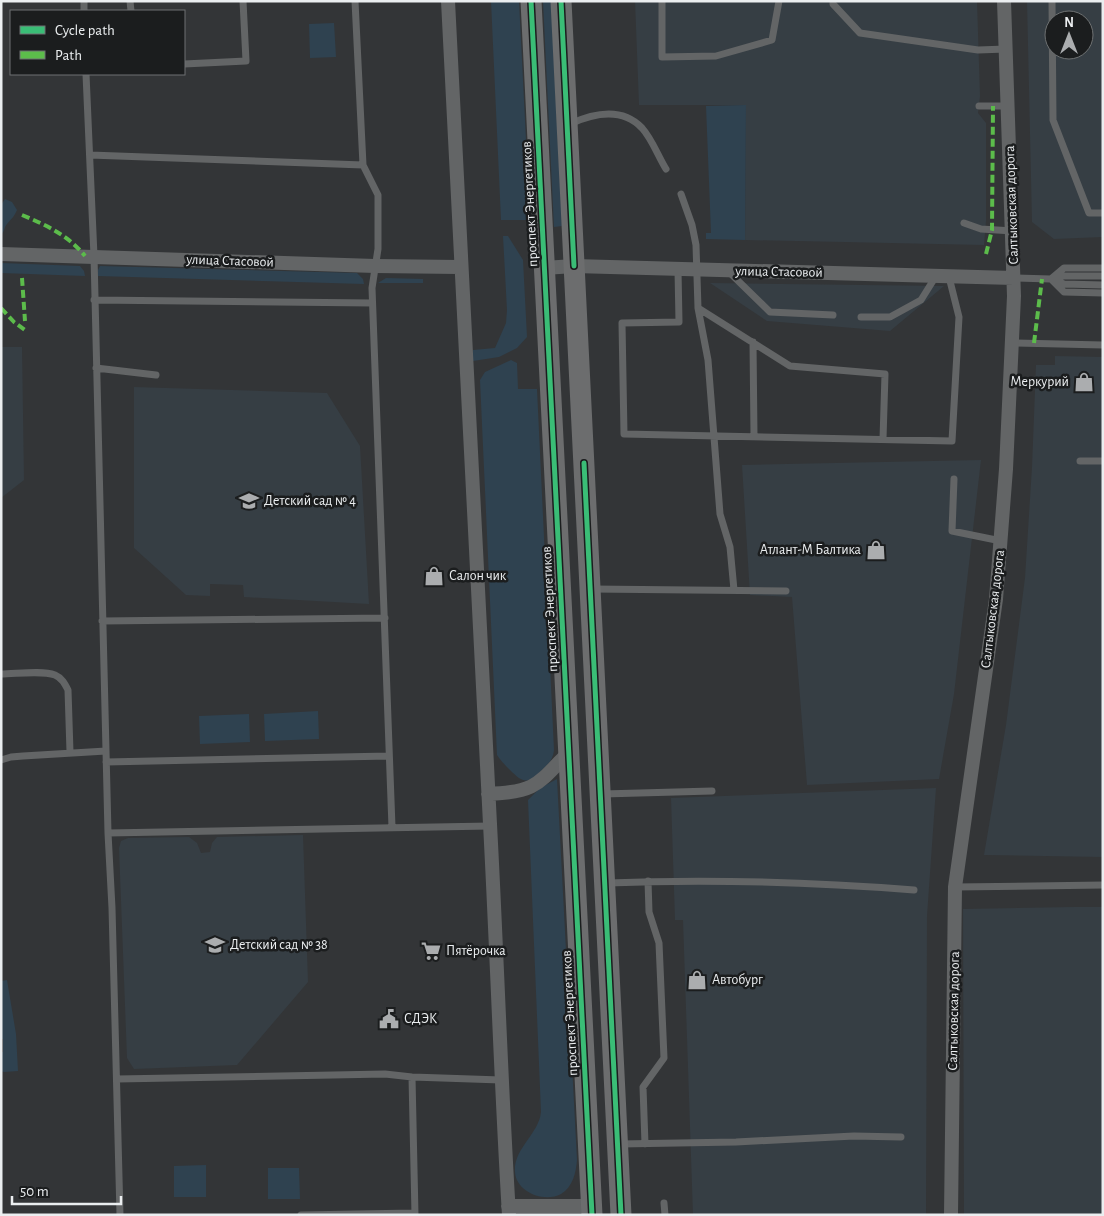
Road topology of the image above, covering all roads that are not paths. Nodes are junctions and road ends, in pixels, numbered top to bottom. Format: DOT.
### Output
graph roads {
  1 [pos="243,1"];
  2 [pos="355,1"];
  3 [pos="448,1"];
  4 [pos="531,1"];
  5 [pos="561,1"];
  6 [pos="662,1"];
  7 [pos="779,1"];
  8 [pos="832,1"];
  9 [pos="1004,1"];
  10 [pos="1052,1"];
  11 [pos="1006,49"];
  12 [pos="185,64"];
  13 [pos="86,75"];
  14 [pos="979,106"];
  15 [pos="1008,106"];
  16 [pos="567,125"];
  17 [pos="90,155"];
  18 [pos="363,164"];
  19 [pos="666,169"];
  20 [pos="681,194"];
  21 [pos="1103,213"];
  22 [pos="964,222"];
  23 [pos="1013,231"];
  24 [pos="1,254"];
  25 [pos="94,256"];
  26 [pos="375,266"];
  27 [pos="574,266"];
  28 [pos="459,267"];
  29 [pos="544,268"];
  30 [pos="1103,268"];
  31 [pos="678,270"];
  32 [pos="697,270"];
  33 [pos="727,271"];
  34 [pos="1103,276"];
  35 [pos="942,277"];
  36 [pos="1014,278"];
  37 [pos="1051,279"];
  38 [pos="1103,285"];
  39 [pos="1103,293"];
  40 [pos="94,300"];
  41 [pos="372,303"];
  42 [pos="698,308"];
  43 [pos="832,315"];
  44 [pos="862,317"];
  45 [pos="752,342"];
  46 [pos="1012,343"];
  47 [pos="1103,345"];
  48 [pos="96,368"];
  49 [pos="156,375"];
  50 [pos="714,436"];
  51 [pos="754,436"];
  52 [pos="883,439"];
  53 [pos="1080,461"];
  54 [pos="1103,461"];
  55 [pos="954,479"];
  56 [pos="1000,541"];
  57 [pos="590,589"];
  58 [pos="734,590"];
  59 [pos="786,591"];
  60 [pos="385,618"];
  61 [pos="102,621"];
  62 [pos="1,674"];
  63 [pos="106,751"];
  64 [pos="70,752"];
  65 [pos="569,752"];
  66 [pos="389,756"];
  67 [pos="1,760"];
  68 [pos="106,762"];
  69 [pos="712,791"];
  70 [pos="488,794"];
  71 [pos="600,794"];
  72 [pos="490,826"];
  73 [pos="392,827"];
  74 [pos="108,833"];
  75 [pos="648,881"];
  76 [pos="604,883"];
  77 [pos="1103,885"];
  78 [pos="955,887"];
  79 [pos="914,890"];
  80 [pos="412,1078"];
  81 [pos="117,1079"];
  82 [pos="501,1080"];
  83 [pos="901,1137"];
  84 [pos="617,1144"];
  85 [pos="645,1144"];
  86 [pos="664,1202"];
  87 [pos="509,1210"];
  88 [pos="591,1211"];
  89 [pos="415,1214"];
  90 [pos="120,1215"];
  91 [pos="302,1215"];
  92 [pos="621,1215"];
  93 [pos="665,1215"];
  94 [pos="951,1215"];
  1 -- 12 [label="lane"];
  2 -- 18 [label="lane"];
  3 -- 28 [label="street"];
  4 -- 29 [label="main road, проспект Энергетиков"];
  5 -- 16 [label="main road"];
  6 -- 7 [label="lane"];
  8 -- 11 [label="lane"];
  9 -- 11 [label="street, Салтыковская дорога"];
  10 -- 21 [label="lane"];
  11 -- 15 [label="street, Салтыковская дорога"];
  13 -- 17 [label="lane"];
  14 -- 15 [label="lane"];
  15 -- 23 [label="street, Салтыковская дорога"];
  16 -- 19 [label="lane"];
  16 -- 27 [label="main road"];
  17 -- 18 [label="lane"];
  17 -- 25 [label="lane"];
  18 -- 26 [label="lane"];
  20 -- 32 [label="lane"];
  22 -- 23 [label="lane"];
  23 -- 36 [label="street, Салтыковская дорога"];
  24 -- 25 [label="street, улица Стасовой"];
  25 -- 26 [label="street, улица Стасовой"];
  25 -- 40 [label="lane"];
  26 -- 28 [label="street, улица Стасовой"];
  26 -- 41 [label="lane"];
  27 -- 29 [label="street, улица Стасовой"];
  27 -- 31 [label="street, улица Стасовой"];
  27 -- 57 [label="main road"];
  28 -- 70 [label="street"];
  29 -- 65 [label="main road, проспект Энергетиков"];
  30 -- 37 [label="lane"];
  31 -- 32 [label="street, улица Стасовой"];
  31 -- 50 [label="lane"];
  32 -- 33 [label="street, улица Стасовой"];
  32 -- 42 [label="lane"];
  33 -- 35 [label="street, улица Стасовой"];
  33 -- 43 [label="lane"];
  34 -- 37 [label="lane"];
  35 -- 36 [label="street, улица Стасовой"];
  35 -- 44 [label="lane"];
  35 -- 52 [label="lane"];
  36 -- 37 [label="lane"];
  36 -- 46 [label="street, Салтыковская дорога"];
  37 -- 38 [label="lane"];
  37 -- 39 [label="lane"];
  40 -- 41 [label="lane"];
  40 -- 48 [label="lane"];
  41 -- 60 [label="lane"];
  42 -- 45 [label="lane"];
  42 -- 50 [label="lane"];
  45 -- 51 [label="lane"];
  45 -- 52 [label="lane"];
  46 -- 47 [label="lane"];
  46 -- 56 [label="street, Салтыковская дорога"];
  48 -- 49 [label="lane"];
  48 -- 61 [label="lane"];
  50 -- 51 [label="lane"];
  50 -- 58 [label="lane"];
  51 -- 52 [label="lane"];
  53 -- 54 [label="lane"];
  55 -- 56 [label="lane"];
  56 -- 78 [label="street, Салтыковская дорога"];
  57 -- 58 [label="lane"];
  57 -- 71 [label="main road"];
  58 -- 59 [label="lane"];
  60 -- 61 [label="lane"];
  60 -- 66 [label="lane"];
  61 -- 63 [label="lane"];
  62 -- 64 [label="lane"];
  63 -- 64 [label="lane"];
  63 -- 68 [label="lane"];
  64 -- 67 [label="lane"];
  65 -- 70 [label="street"];
  65 -- 88 [label="main road, проспект Энергетиков"];
  66 -- 68 [label="lane"];
  66 -- 73 [label="lane"];
  68 -- 74 [label="lane"];
  69 -- 71 [label="lane"];
  70 -- 72 [label="street"];
  71 -- 76 [label="main road"];
  72 -- 73 [label="lane"];
  72 -- 82 [label="street"];
  73 -- 74 [label="lane"];
  74 -- 81 [label="lane"];
  75 -- 76 [label="lane"];
  75 -- 79 [label="lane"];
  75 -- 85 [label="lane"];
  76 -- 84 [label="main road"];
  77 -- 78 [label="lane"];
  78 -- 94 [label="street, Салтыковская дорога"];
  80 -- 81 [label="lane"];
  80 -- 82 [label="lane"];
  80 -- 89 [label="lane"];
  81 -- 90 [label="lane"];
  82 -- 87 [label="street"];
  83 -- 85 [label="lane"];
  84 -- 85 [label="lane"];
  84 -- 92 [label="main road"];
  86 -- 93 [label="lane"];
  87 -- 88 [label="street"];
  89 -- 91 [label="lane"];
}
